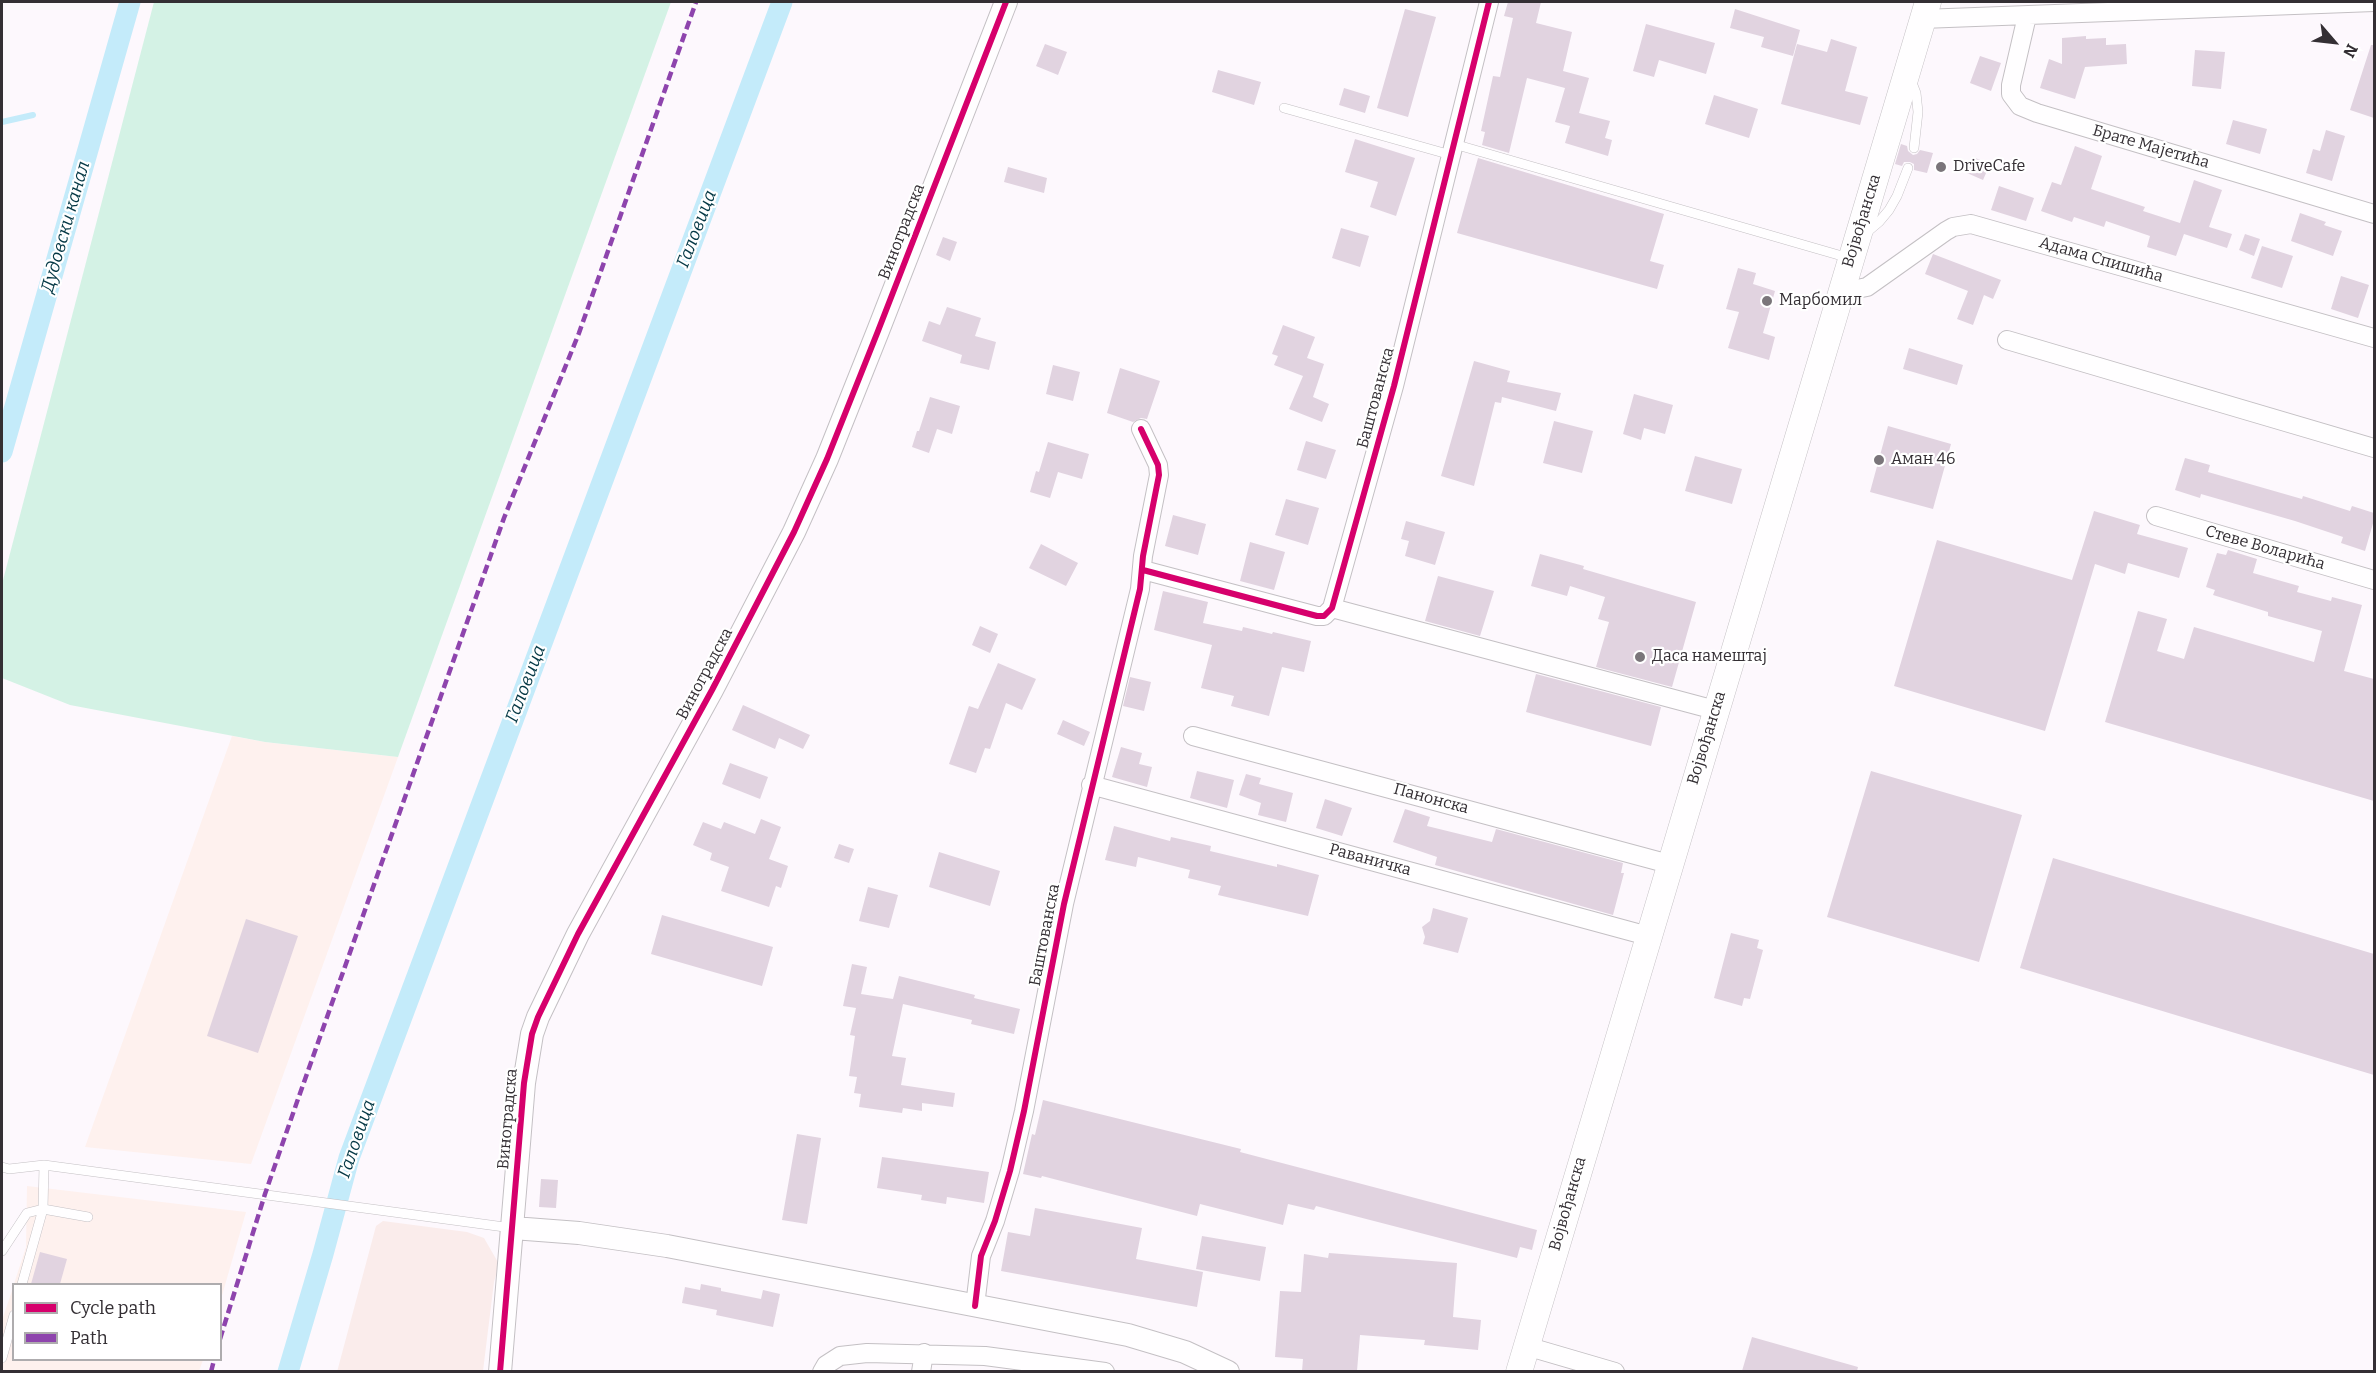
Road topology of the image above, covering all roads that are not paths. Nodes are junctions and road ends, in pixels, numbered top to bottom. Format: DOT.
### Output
graph roads {
  1 [pos="1006,2"];
  2 [pos="1489,2"];
  3 [pos="2374,2"];
  4 [pos="2288,4"];
  5 [pos="1925,10"];
  6 [pos="2027,16"];
  7 [pos="1907,69"];
  8 [pos="1284,108"];
  9 [pos="1914,148"];
  10 [pos="1453,149"];
  11 [pos="1908,168"];
  12 [pos="2374,214"];
  13 [pos="1854,250"];
  14 [pos="1841,292"];
  15 [pos="2374,339"];
  16 [pos="2007,340"];
  17 [pos="1141,429"];
  18 [pos="2374,448"];
  19 [pos="2156,516"];
  20 [pos="1143,570"];
  21 [pos="2374,580"];
  22 [pos="1332,608"];
  23 [pos="1715,710"];
  24 [pos="1193,736"];
  25 [pos="1091,785"];
  26 [pos="1669,864"];
  27 [pos="1648,936"];
  28 [pos="44,1165"];
  29 [pos="2,1167"];
  30 [pos="44,1209"];
  31 [pos="88,1217"];
  32 [pos="513,1228"];
  33 [pos="2,1251"];
  34 [pos="22,1283"];
  35 [pos="975,1301"];
  36 [pos="12,1322"];
  37 [pos="1526,1346"];
  38 [pos="924,1353"];
  39 [pos="2,1358"];
  40 [pos="500,1371"];
  41 [pos="822,1371"];
  42 [pos="921,1371"];
  43 [pos="1105,1371"];
  44 [pos="1228,1371"];
  45 [pos="1519,1371"];
  46 [pos="1615,1371"];
  1 -- 32 [label="street, Виноградска"];
  2 -- 10 [label="street, Баштованска"];
  3 -- 4 [label="street"];
  4 -- 6 [label="street"];
  5 -- 6 [label="street"];
  5 -- 7 [label="main road, Војвођанска"];
  6 -- 12 [label="street, Брате Мајетића"];
  7 -- 9 [label="lane"];
  7 -- 13 [label="main road, Војвођанска"];
  8 -- 10 [label="lane"];
  10 -- 13 [label="lane"];
  10 -- 22 [label="street, Баштованска"];
  11 -- 13 [label="lane"];
  13 -- 14 [label="main road, Војвођанска"];
  14 -- 15 [label="street, Адама Спишића"];
  14 -- 23 [label="main road, Војвођанска"];
  16 -- 18 [label="street"];
  17 -- 20 [label="street, Баштованска"];
  19 -- 21 [label="street, Стеве Воларића"];
  20 -- 22 [label="street"];
  20 -- 25 [label="street, Баштованска"];
  22 -- 23 [label="street"];
  23 -- 26 [label="main road, Војвођанска"];
  24 -- 26 [label="street, Панонска"];
  25 -- 27 [label="street, Раваничка"];
  25 -- 35 [label="street, Баштованска"];
  26 -- 27 [label="main road, Војвођанска"];
  27 -- 37 [label="main road, Војвођанска"];
  28 -- 29 [label="lane"];
  28 -- 30 [label="lane"];
  28 -- 32 [label="lane"];
  30 -- 31 [label="lane"];
  30 -- 33 [label="lane"];
  30 -- 34 [label="lane"];
  32 -- 35 [label="street"];
  32 -- 40 [label="street, Виноградска"];
  35 -- 44 [label="street"];
  36 -- 39 [label="lane"];
  37 -- 45 [label="main road, Војвођанска"];
  37 -- 46 [label="street"];
  38 -- 41 [label="street"];
  38 -- 42 [label="street"];
  38 -- 43 [label="street"];
}
